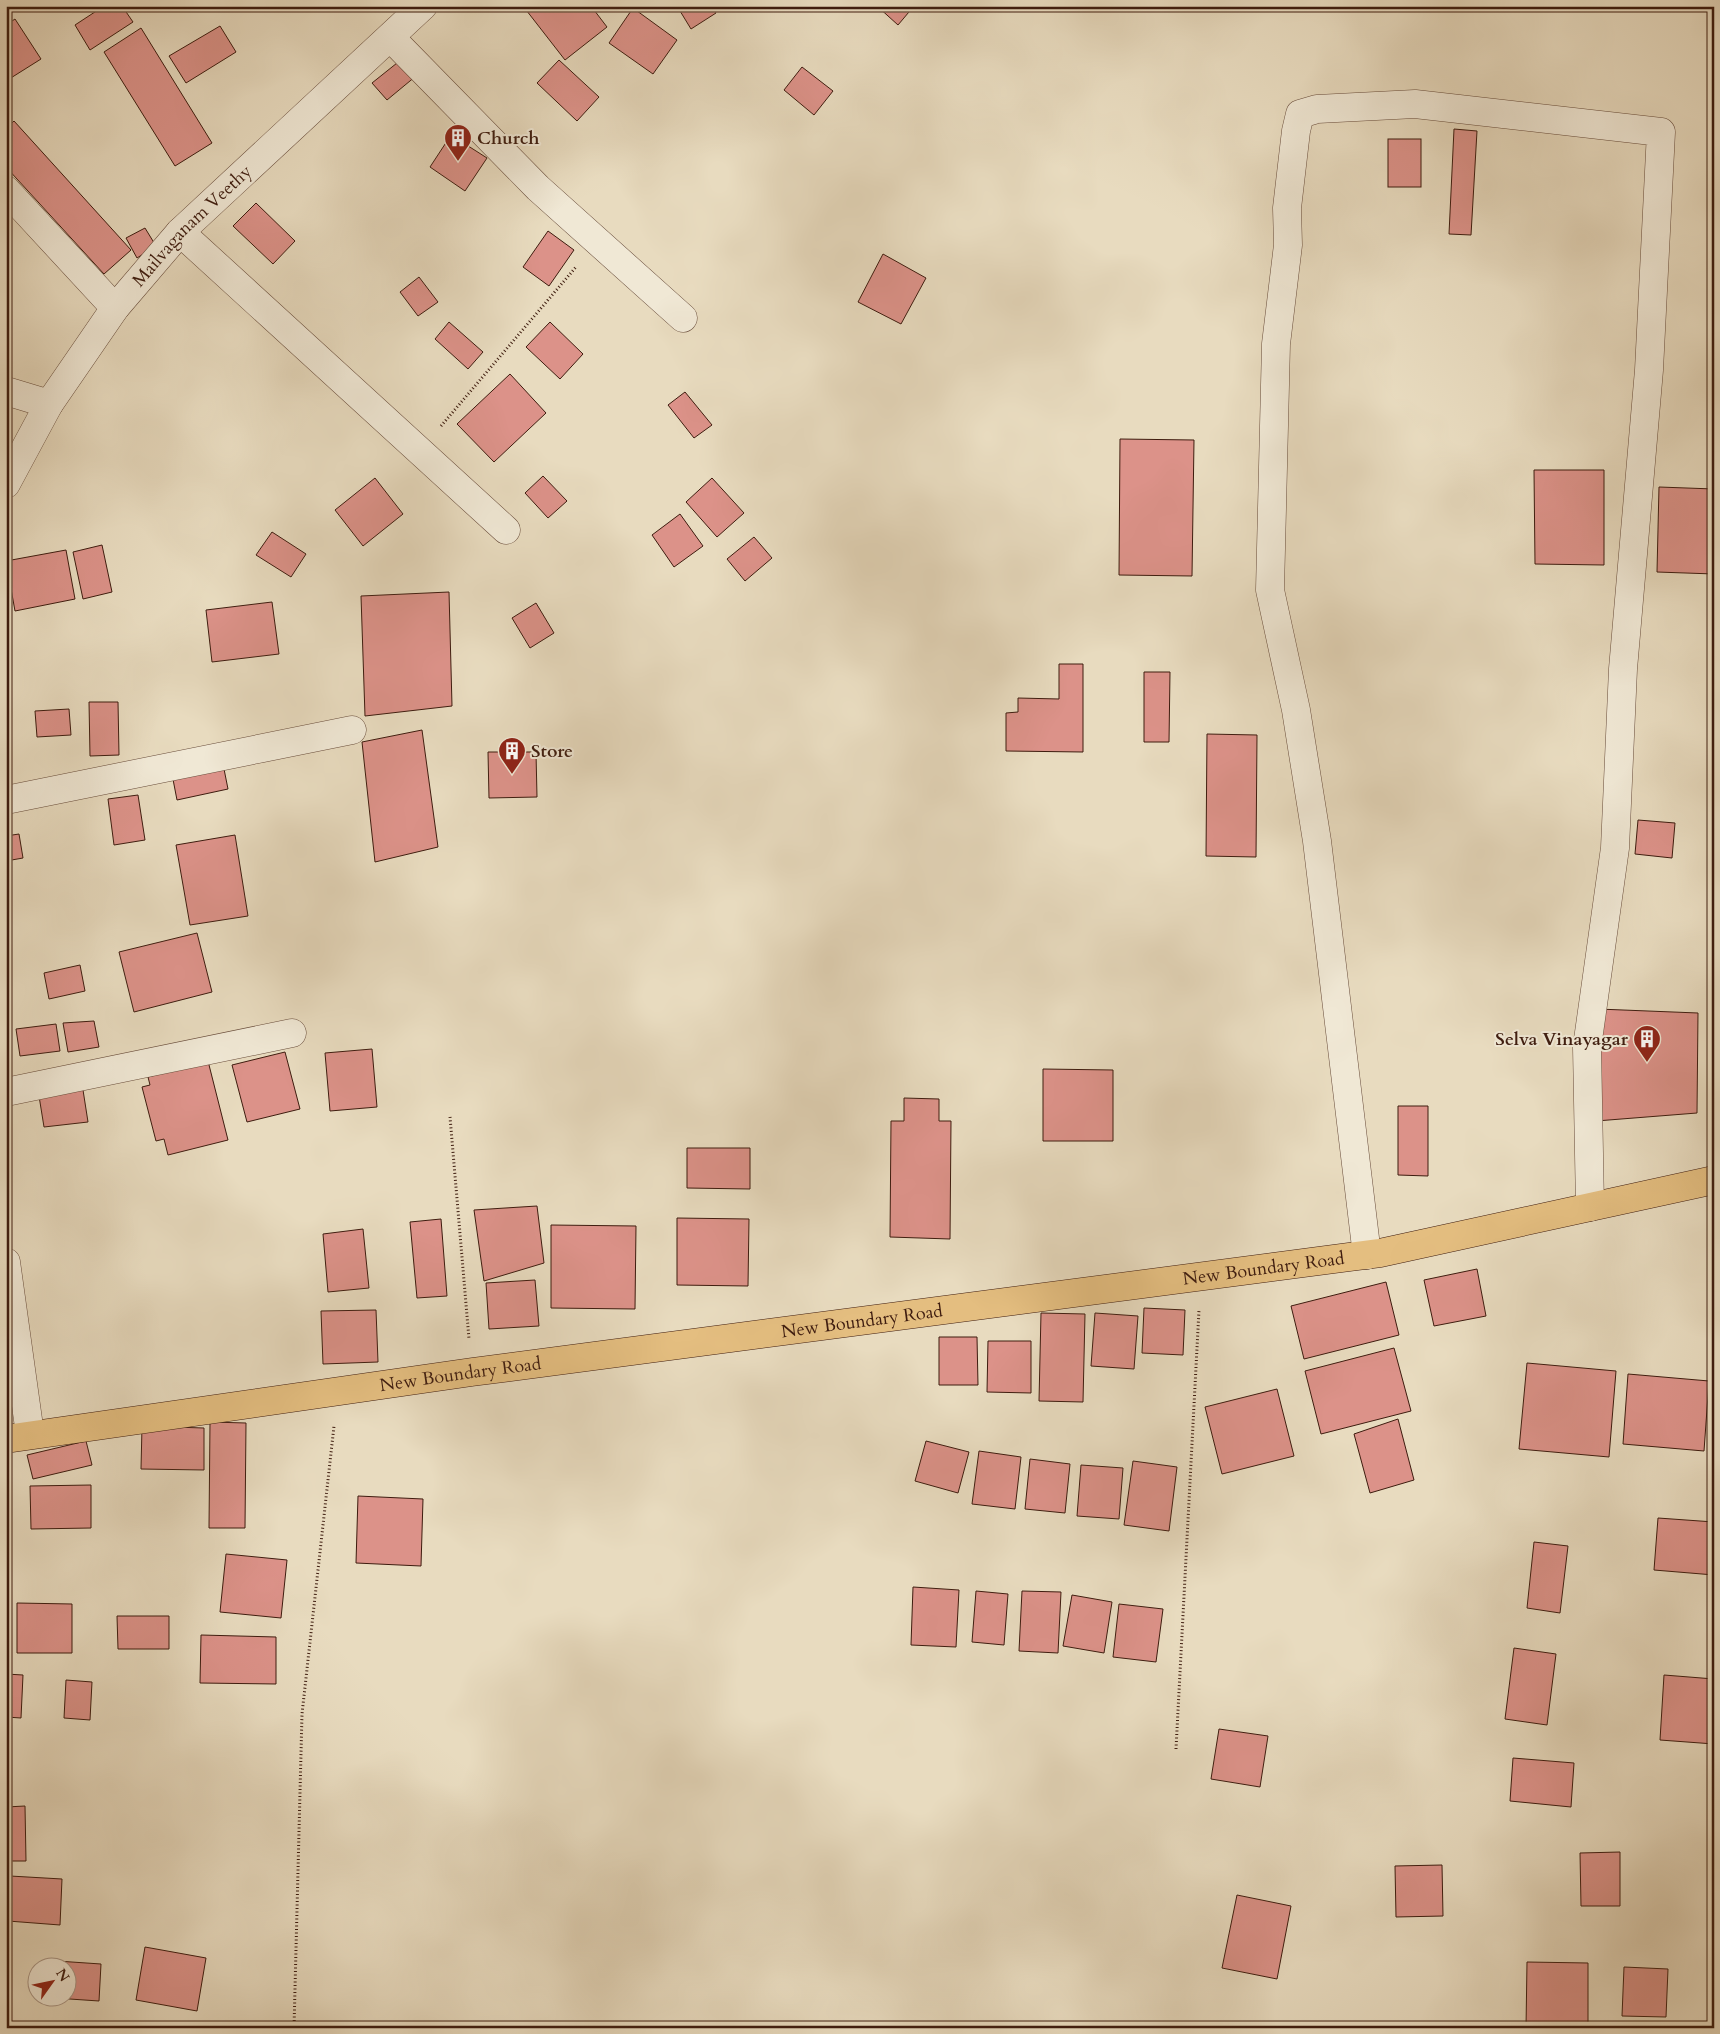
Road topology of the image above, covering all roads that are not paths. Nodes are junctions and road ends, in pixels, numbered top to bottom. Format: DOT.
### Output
graph roads {
  1 [pos="423,6"];
  2 [pos="391,38"];
  3 [pos="6,190"];
  4 [pos="180,232"];
  5 [pos="115,308"];
  6 [pos="683,318"];
  7 [pos="6,391"];
  8 [pos="49,404"];
  9 [pos="6,484"];
  10 [pos="506,530"];
  11 [pos="352,730"];
  12 [pos="6,800"];
  13 [pos="292,1033"];
  14 [pos="6,1092"];
  15 [pos="1714,1180"];
  16 [pos="1590,1206"];
  17 [pos="1367,1255"];
  18 [pos="6,1262"];
  19 [pos="18,1436"];
  1 -- 2 [label="street, Mailvaganam Veethy"];
  2 -- 4 [label="street, Mailvaganam Veethy"];
  2 -- 6 [label="street"];
  3 -- 5 [label="street"];
  4 -- 5 [label="street, Mailvaganam Veethy"];
  4 -- 10 [label="street"];
  5 -- 8 [label="street, Mailvaganam Veethy"];
  7 -- 8 [label="street"];
  8 -- 9 [label="street, Mailvaganam Veethy"];
  11 -- 12 [label="street"];
  13 -- 14 [label="street"];
  15 -- 16 [label="main road, New Boundary Road"];
  16 -- 17 [label="main road, New Boundary Road"];
  16 -- 17 [label="street"];
  17 -- 19 [label="main road, New Boundary Road"];
  18 -- 19 [label="street"];
}
